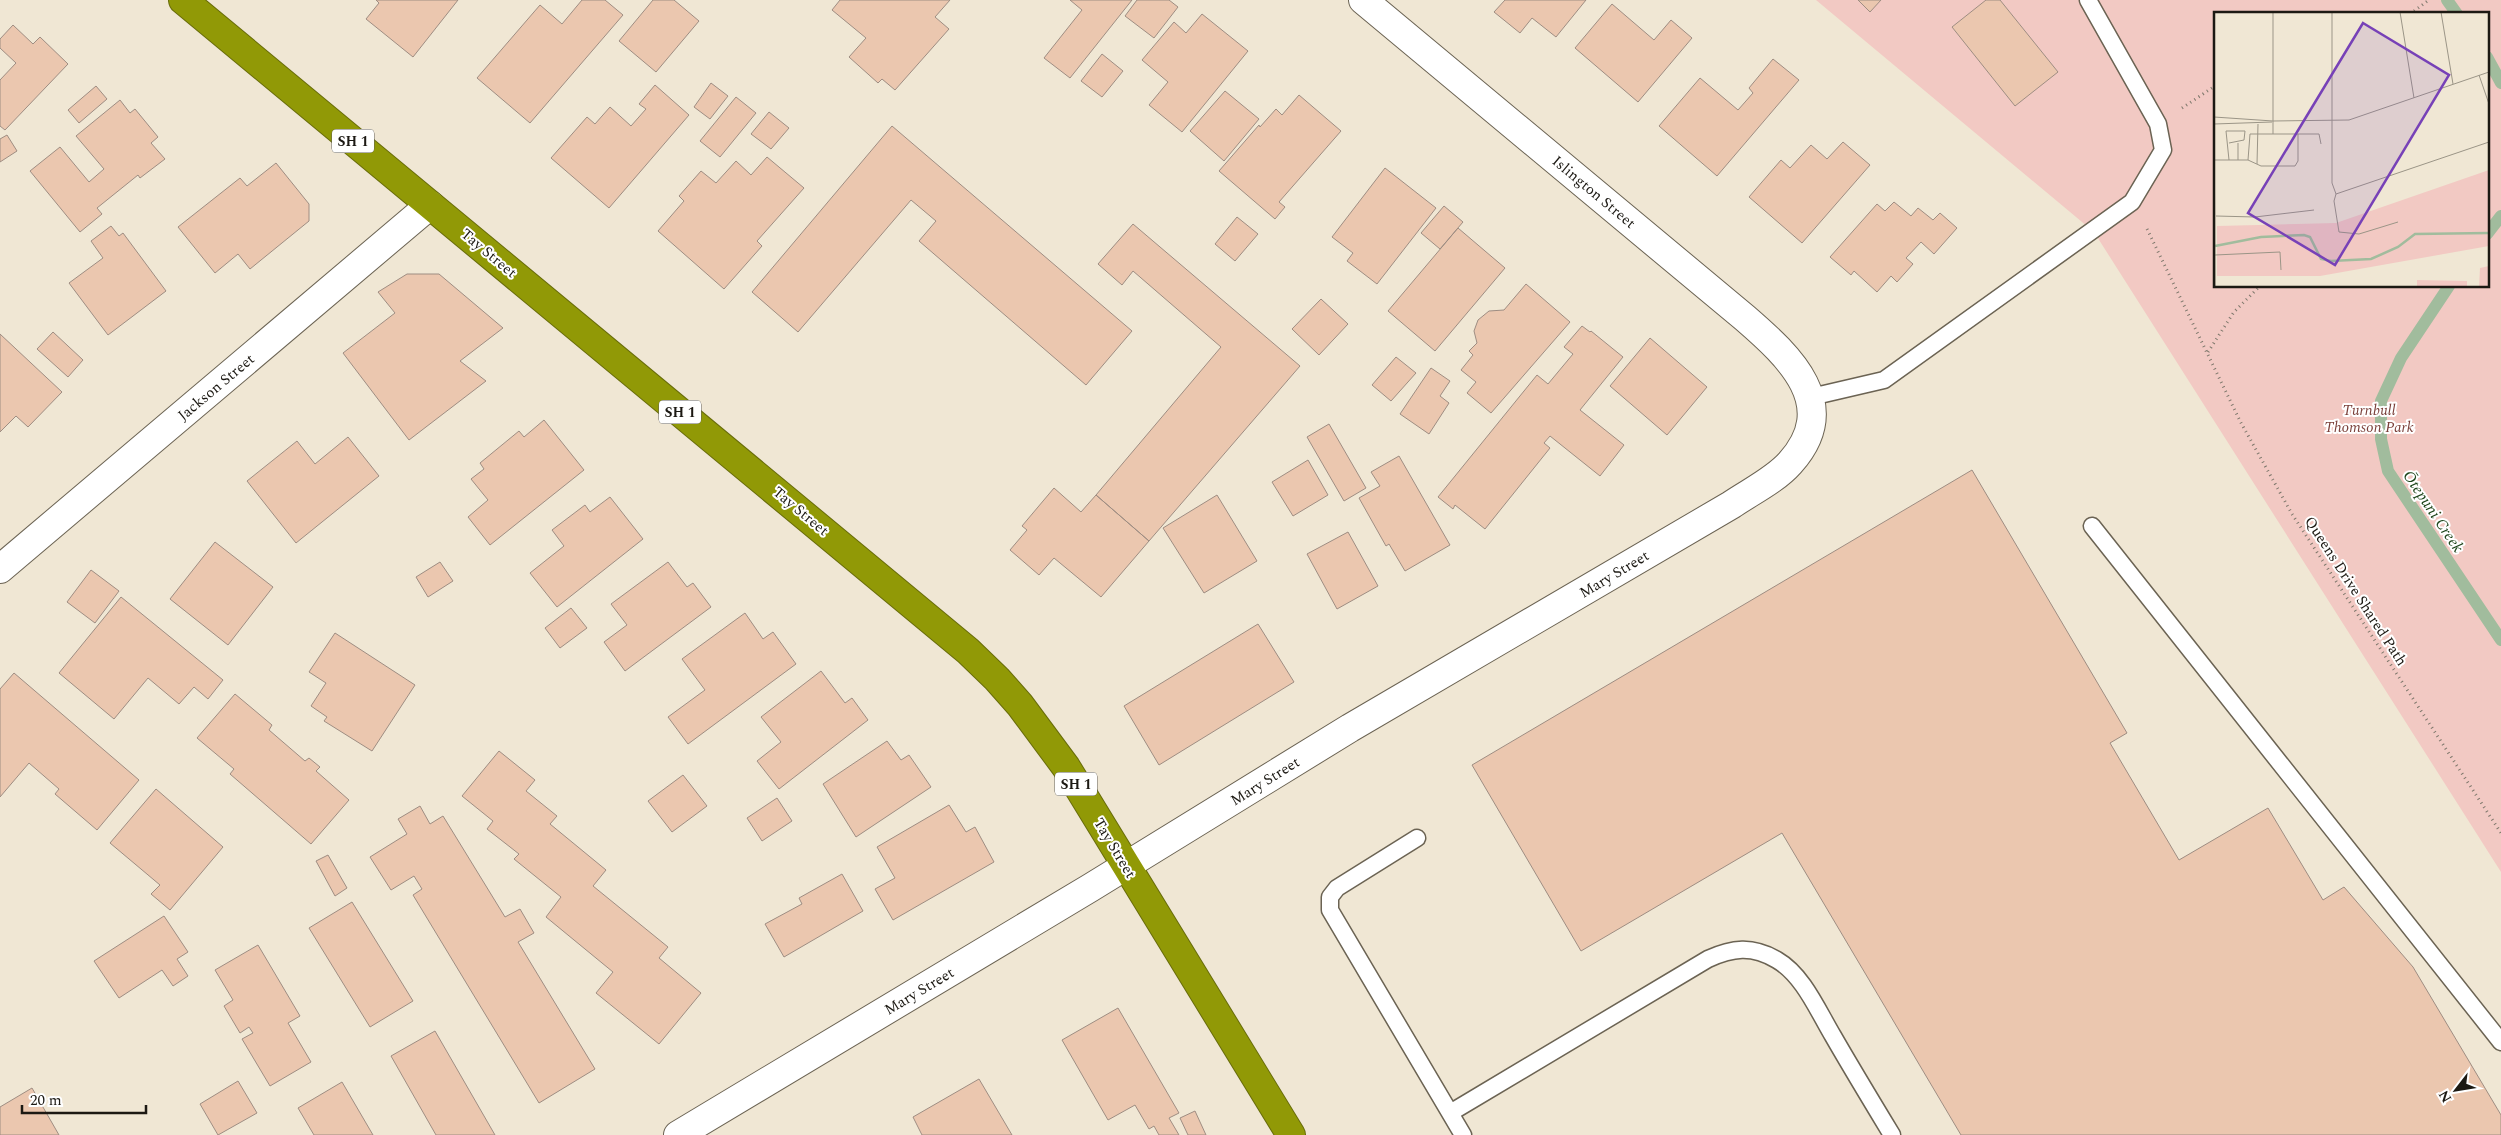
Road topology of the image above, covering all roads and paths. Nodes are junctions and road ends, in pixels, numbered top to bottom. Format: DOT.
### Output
graph roads {
  1 [pos="183,0"];
  2 [pos="1363,0"];
  3 [pos="2088,0"];
  4 [pos="2429,0"];
  5 [pos="2413,12"];
  6 [pos="2214,87"];
  7 [pos="2158,124"];
  8 [pos="2132,202"];
  9 [pos="430,205"];
  10 [pos="2258,288"];
  11 [pos="2207,353"];
  12 [pos="1810,397"];
  13 [pos="2092,526"];
  14 [pos="0,569"];
  15 [pos="2501,833"];
  16 [pos="1417,838"];
  17 [pos="1126,866"];
  18 [pos="2501,1042"];
  19 [pos="1450,1113"];
  20 [pos="678,1135"];
  21 [pos="1291,1135"];
  22 [pos="1463,1135"];
  23 [pos="1892,1135"];
  1 -- 9 [label="highway, Tay Street / SH 1"];
  2 -- 12 [label="street, Islington Street"];
  3 -- 7 [label="lane"];
  4 -- 5 [label="path"];
  6 -- 7 [label="path"];
  7 -- 8 [label="lane"];
  8 -- 11 [label="path, Queens Drive Shared Path"];
  8 -- 12 [label="lane"];
  9 -- 14 [label="street, Jackson Street"];
  9 -- 17 [label="highway, Tay Street / SH 1"];
  10 -- 11 [label="path"];
  11 -- 15 [label="path, Queens Drive Shared Path"];
  12 -- 17 [label="street, Mary Street"];
  13 -- 18 [label="lane"];
  16 -- 19 [label="lane"];
  17 -- 20 [label="street, Mary Street"];
  17 -- 21 [label="highway, Tay Street / SH 1"];
  19 -- 22 [label="lane"];
  19 -- 23 [label="lane"];
}
